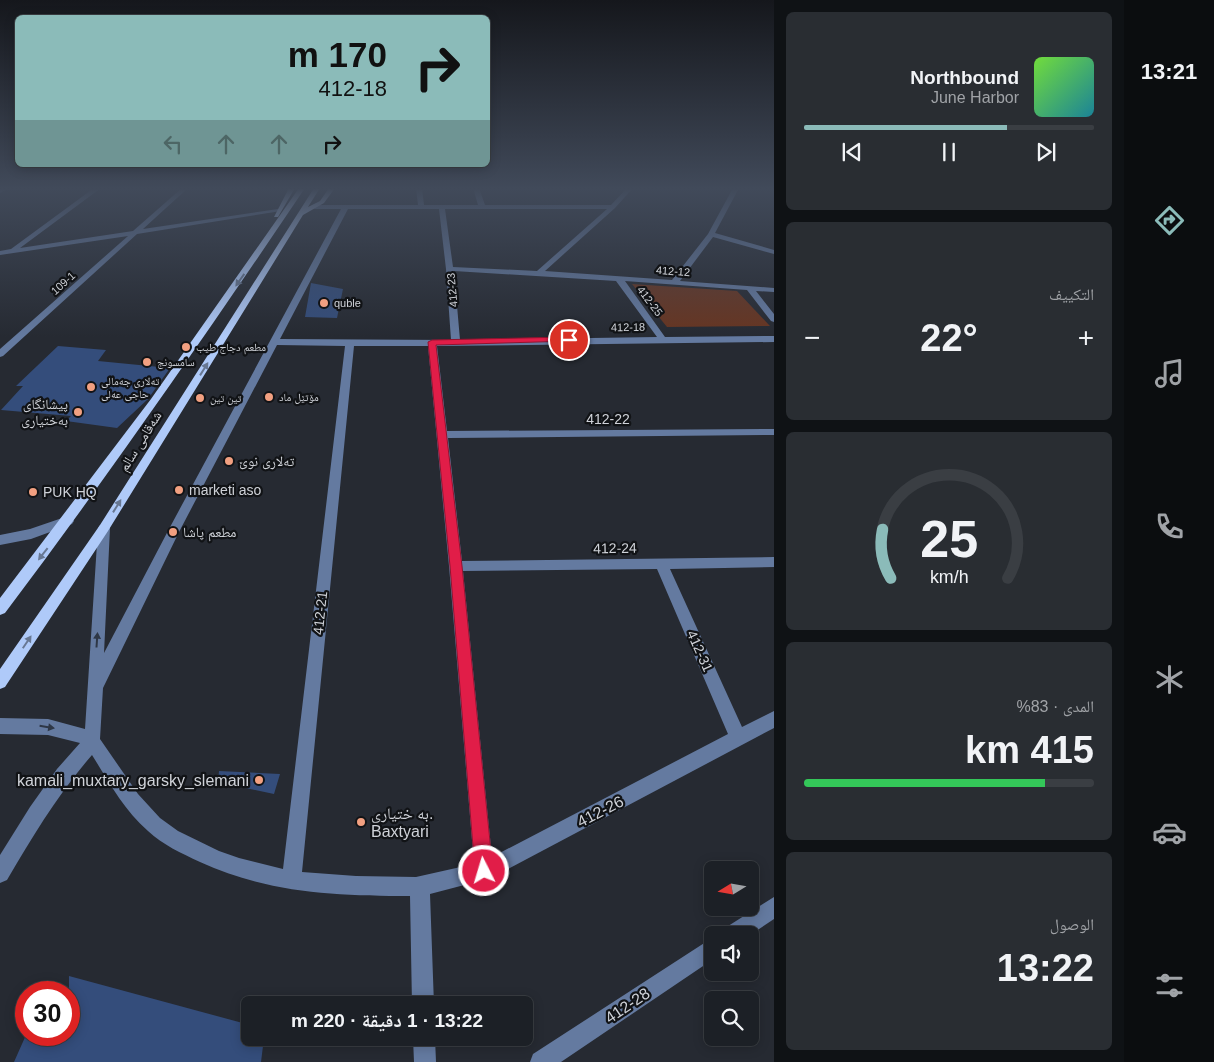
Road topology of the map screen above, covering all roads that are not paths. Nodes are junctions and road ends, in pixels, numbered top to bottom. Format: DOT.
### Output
graph roads {
  1 [pos="270,237"];
  2 [pos="30,238"];
  3 [pos="97,238"];
  4 [pos="131,238"];
  5 [pos="286,238"];
  6 [pos="329,238"];
  7 [pos="446,238"];
  8 [pos="579,238"];
  9 [pos="708,238"];
  10 [pos="723,238"];
  11 [pos="12,251"];
  12 [pos="774,252"];
  13 [pos="0,253"];
  14 [pos="0,260"];
  15 [pos="450,269"];
  16 [pos="539,273"];
  17 [pos="619,279"];
  18 [pos="675,282"];
  19 [pos="749,288"];
  20 [pos="774,290"];
  21 [pos="774,319"];
  22 [pos="662,338"];
  23 [pos="774,339"];
  24 [pos="273,342"];
  25 [pos="432,342"];
  26 [pos="456,342"];
  27 [pos="350,344"];
  28 [pos="0,354"];
  29 [pos="774,432"];
  30 [pos="442,435"];
  31 [pos="68,521"];
  32 [pos="104,528"];
  33 [pos="0,540"];
  34 [pos="774,562"];
  35 [pos="661,563"];
  36 [pos="456,566"];
  37 [pos="0,609"];
  38 [pos="0,682"];
  39 [pos="94,689"];
  40 [pos="774,719"];
  41 [pos="0,726"];
  42 [pos="739,739"];
  43 [pos="92,742"];
  44 [pos="484,871"];
  45 [pos="0,873"];
  46 [pos="291,881"];
  47 [pos="420,886"];
  48 [pos="774,907"];
  49 [pos="746,926"];
  50 [pos="704,953"];
  51 [pos="423,996"];
  52 [pos="424,1046"];
  53 [pos="425,1062"];
  54 [pos="541,1062"];
  1 -- 31 [label="main road, شەقامی سالم, one-way"];
  2 -- 11 [label="street"];
  3 -- 11 [label="street"];
  4 -- 28 [label="street, 109-1"];
  32 -- 5 [label="main road, شەقامی سالم, one-way"];
  6 -- 24 [label="street"];
  7 -- 15 [label="street, 412-23"];
  8 -- 16 [label="street"];
  9 -- 18 [label="street"];
  10 -- 12 [label="street"];
  11 -- 13 [label="street"];
  11 -- 14 [label="street"];
  15 -- 16 [label="street, 412-12"];
  15 -- 26 [label="street, 412-23"];
  16 -- 17 [label="street, 412-12"];
  17 -- 18 [label="street, 412-12"];
  17 -- 22 [label="street, 412-25"];
  18 -- 19 [label="street, 412-12"];
  19 -- 20 [label="street, 412-12"];
  19 -- 21 [label="street"];
  22 -- 23 [label="street, 412-18"];
  22 -- 26 [label="street, 412-18"];
  24 -- 27 [label="street, 412-18"];
  24 -- 39 [label="street"];
  25 -- 26 [label="street, 412-18"];
  25 -- 27 [label="street, 412-18"];
  25 -- 30 [label="street"];
  27 -- 46 [label="street, 412-21"];
  29 -- 30 [label="street, 412-22"];
  30 -- 36 [label="street"];
  31 -- 33 [label="street"];
  31 -- 37 [label="main road, شەقامی سالم, one-way"];
  38 -- 32 [label="main road, شەقامی سالم, one-way"];
  39 -- 32 [label="street, one-way"];
  34 -- 35 [label="street, 412-24"];
  35 -- 36 [label="street, 412-24"];
  35 -- 42 [label="street, 412-31"];
  36 -- 44 [label="street"];
  39 -- 43 [label="street"];
  40 -- 42 [label="street, 412-26"];
  41 -- 43 [label="street, one-way"];
  42 -- 44 [label="street, 412-26"];
  43 -- 45 [label="street"];
  43 -- 46 [label="street, 412-26"];
  44 -- 47 [label="street, 412-26"];
  46 -- 47 [label="street, 412-26"];
  47 -- 51 [label="street"];
  48 -- 49 [label="street"];
  50 -- 54 [label="street, 412-28"];
  52 -- 53 [label="street"];
}
